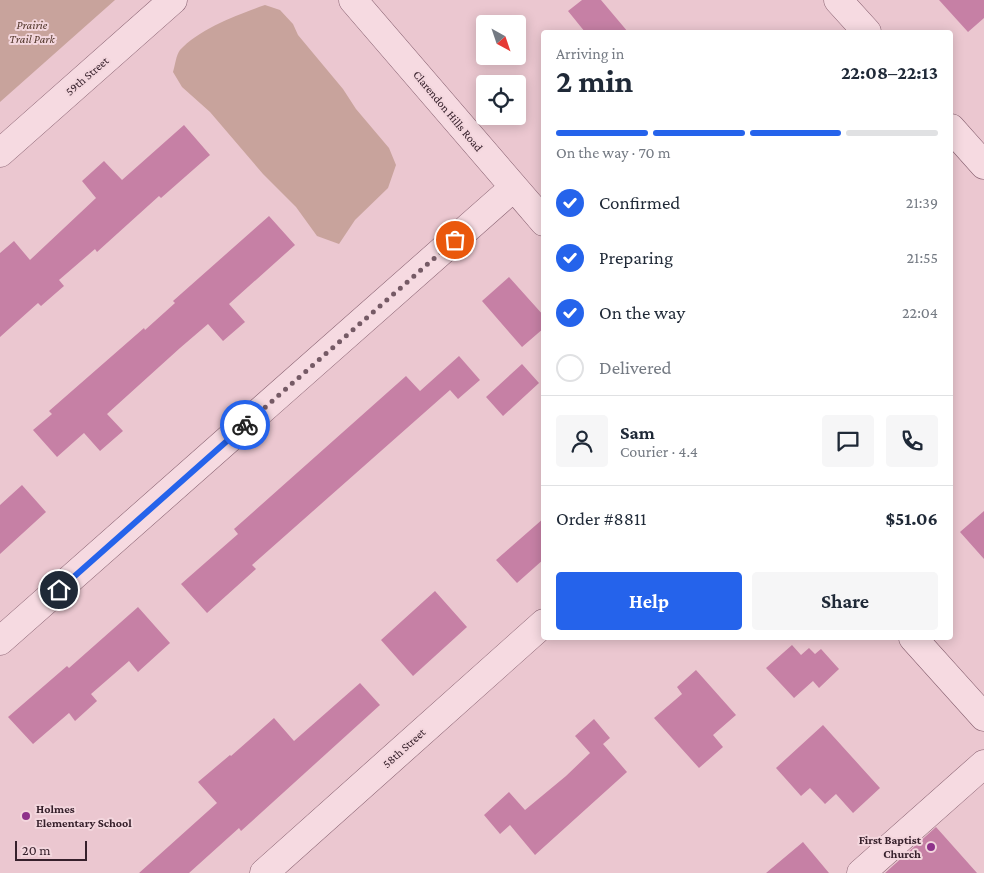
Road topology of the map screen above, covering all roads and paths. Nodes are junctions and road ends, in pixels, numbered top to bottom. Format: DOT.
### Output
graph roads {
  1 [pos="173,0"];
  2 [pos="353,0"];
  3 [pos="838,0"];
  4 [pos="865,30"];
  5 [pos="953,130"];
  6 [pos="0,153"];
  7 [pos="984,165"];
  8 [pos="513,188"];
  9 [pos="541,219"];
  10 [pos="541,626"];
  11 [pos="916,640"];
  12 [pos="0,642"];
  13 [pos="984,717"];
  14 [pos="984,764"];
  15 [pos="264,873"];
  16 [pos="861,873"];
  1 -- 6 [label="street, 59th Street"];
  2 -- 8 [label="street, Clarendon Hills Road"];
  3 -- 4 [label="street"];
  5 -- 7 [label="street"];
  8 -- 9 [label="street, Clarendon Hills Road"];
  8 -- 12 [label="street"];
  10 -- 15 [label="street, 58th Street"];
  11 -- 13 [label="street"];
  14 -- 16 [label="street"];
}
